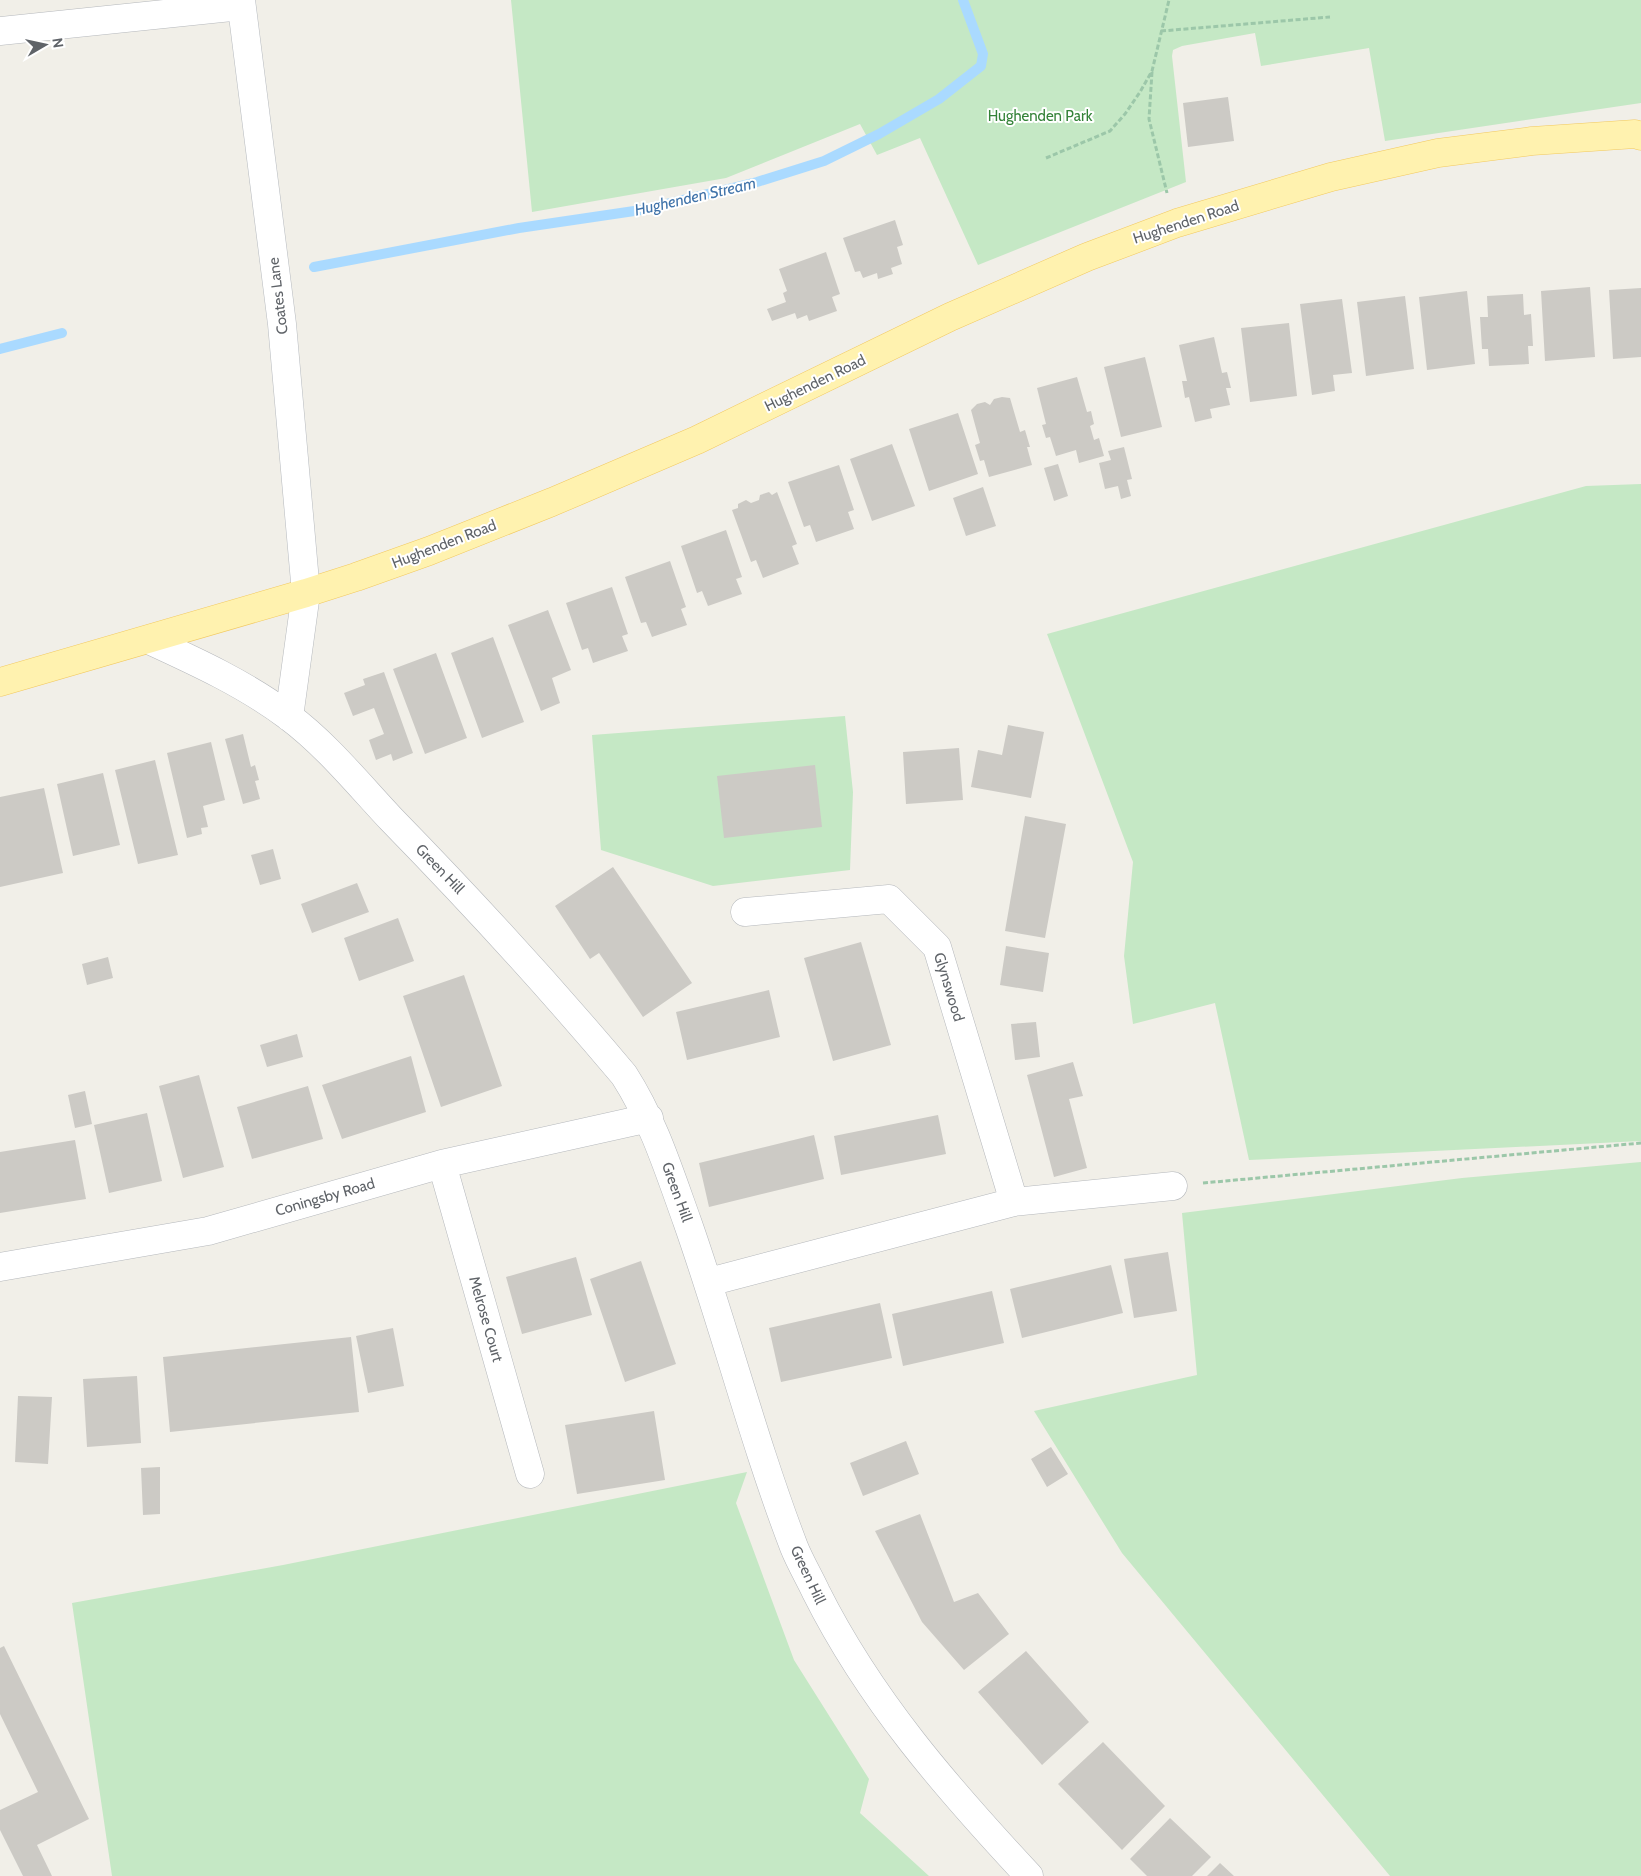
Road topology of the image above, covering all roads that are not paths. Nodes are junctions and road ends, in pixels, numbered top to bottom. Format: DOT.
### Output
graph roads {
  1 [pos="241,3"];
  2 [pos="0,31"];
  3 [pos="1641,136"];
  4 [pos="306,593"];
  5 [pos="149,640"];
  6 [pos="0,682"];
  7 [pos="289,717"];
  8 [pos="745,912"];
  9 [pos="649,1118"];
  10 [pos="442,1164"];
  11 [pos="1173,1186"];
  12 [pos="1014,1202"];
  13 [pos="0,1267"];
  14 [pos="709,1282"];
  15 [pos="530,1474"];
  16 [pos="1029,1876"];
  1 -- 2 [label="street"];
  1 -- 4 [label="street, Coates Lane"];
  3 -- 4 [label="main road, Hughenden Road"];
  4 -- 5 [label="main road, Hughenden Road"];
  4 -- 7 [label="street, Coates Lane"];
  5 -- 6 [label="main road, Hughenden Road"];
  5 -- 7 [label="street, Green Hill"];
  7 -- 9 [label="street, Green Hill"];
  8 -- 12 [label="street, Glynswood"];
  9 -- 10 [label="street, Coningsby Road"];
  9 -- 14 [label="street, Green Hill"];
  10 -- 13 [label="street, Coningsby Road"];
  10 -- 15 [label="street, Melrose Court"];
  11 -- 12 [label="street"];
  12 -- 14 [label="street"];
  14 -- 16 [label="street, Green Hill"];
}
